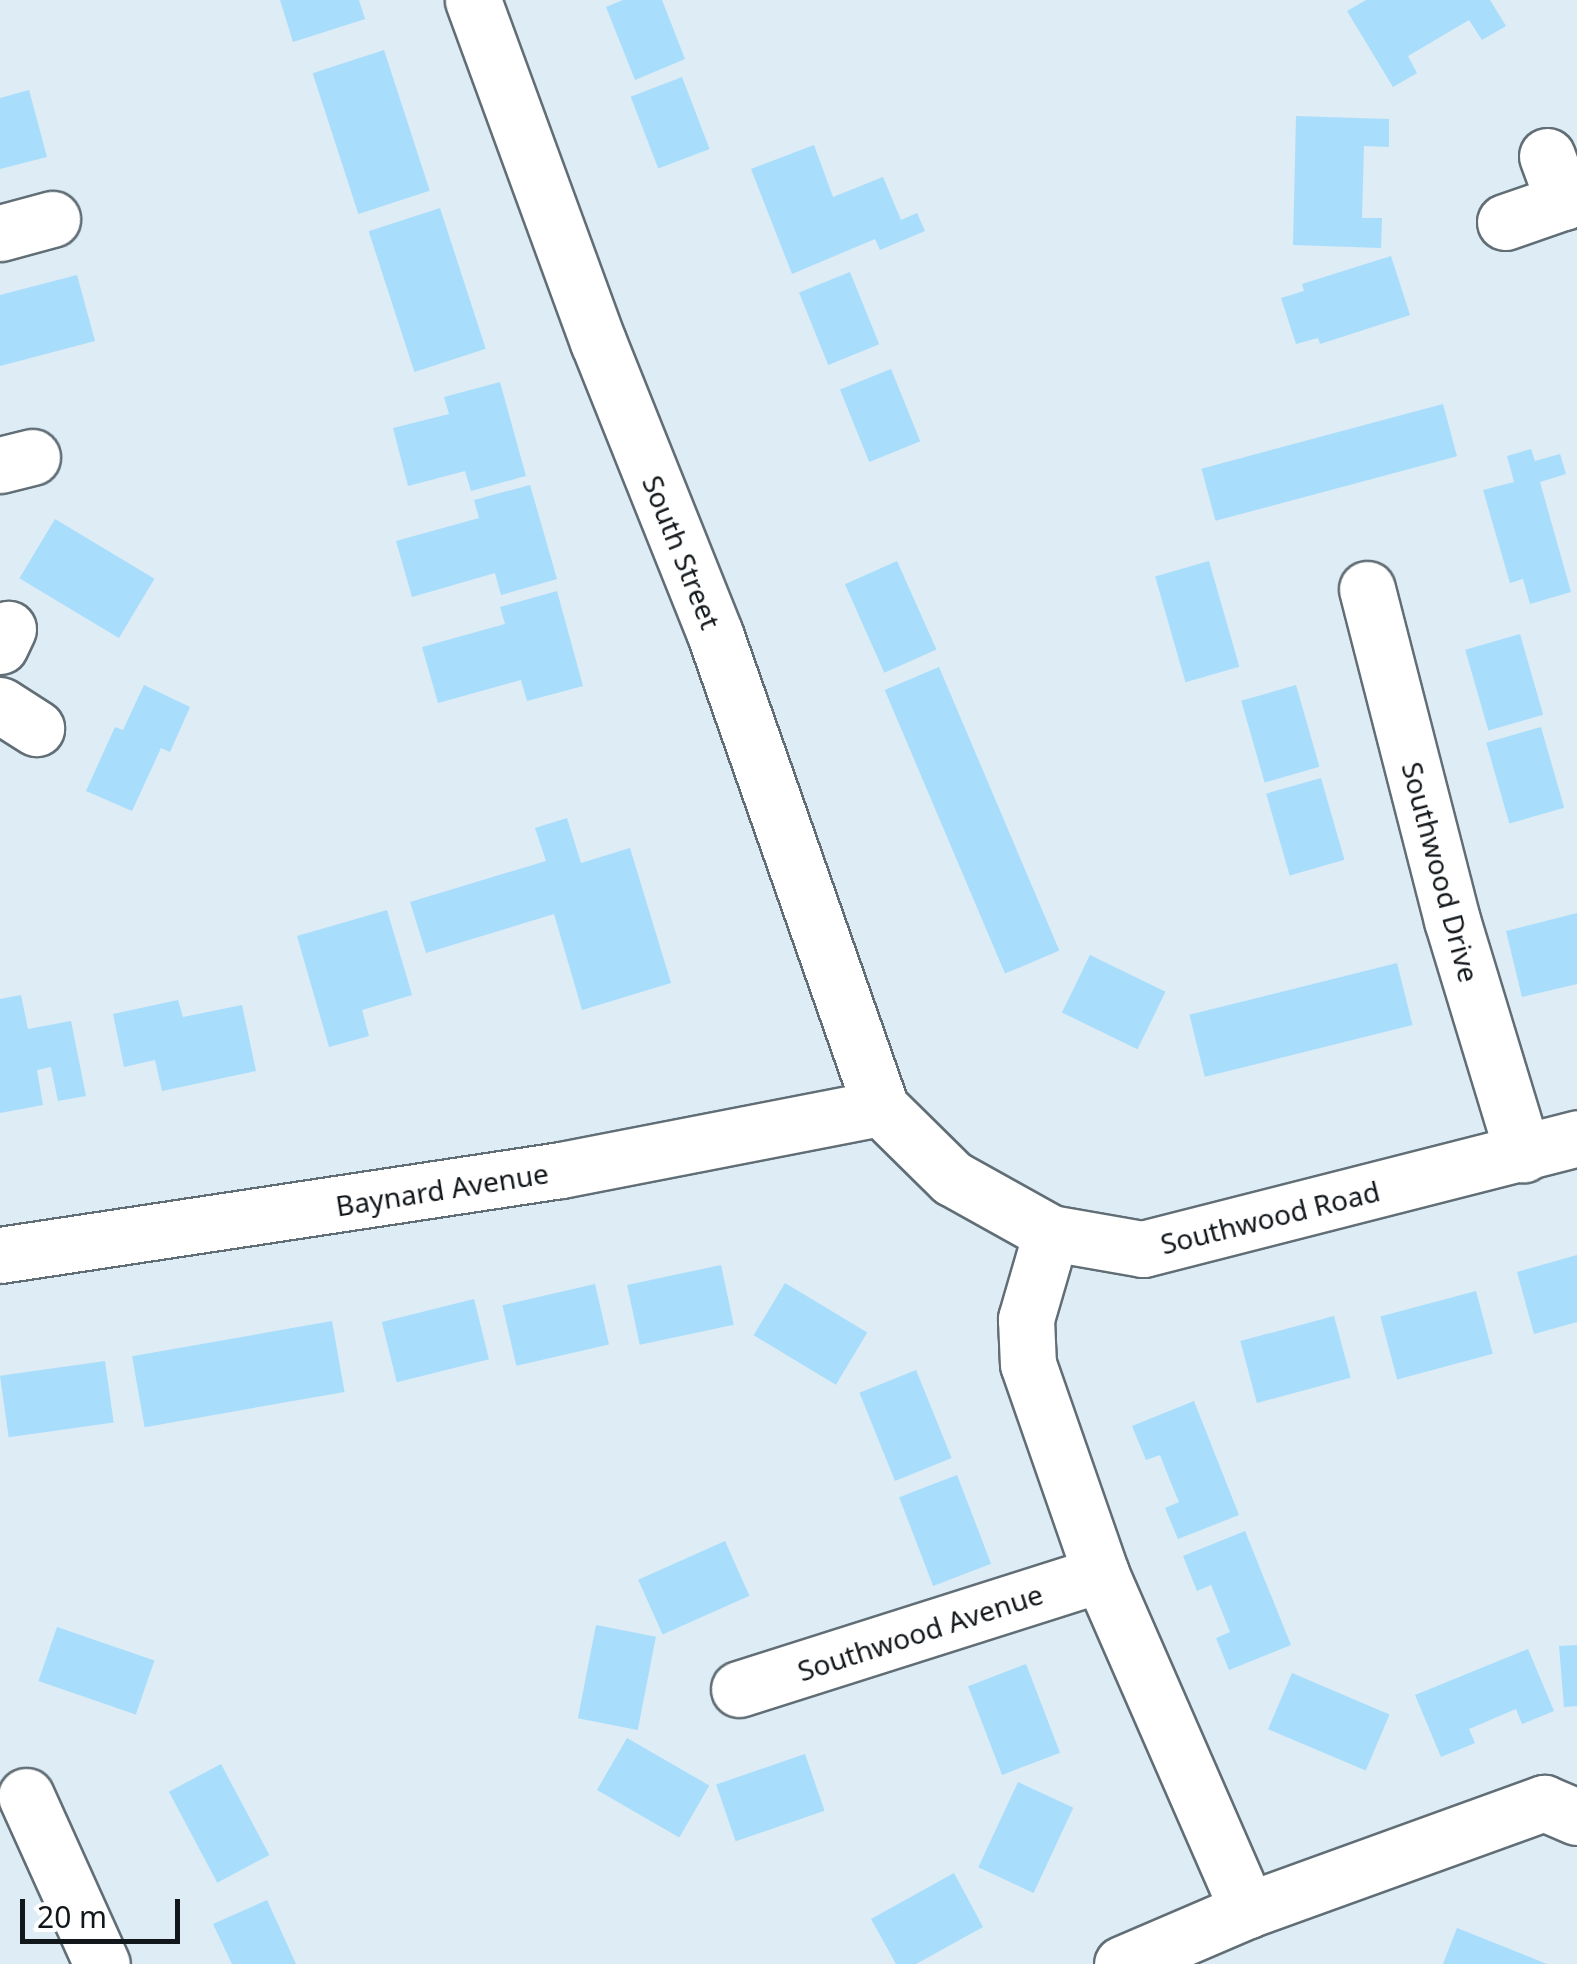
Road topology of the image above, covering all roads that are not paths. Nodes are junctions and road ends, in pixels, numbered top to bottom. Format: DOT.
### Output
graph roads {
  1 [pos="474,0"];
  2 [pos="1563,185"];
  3 [pos="52,219"];
  4 [pos="1505,222"];
  5 [pos="0,233"];
  6 [pos="1367,588"];
  7 [pos="880,1108"];
  8 [pos="1577,1138"];
  9 [pos="1523,1154"];
  10 [pos="1051,1233"];
  11 [pos="0,1255"];
  12 [pos="1101,1574"];
  13 [pos="739,1689"];
  14 [pos="26,1796"];
  15 [pos="1577,1817"];
  16 [pos="1248,1910"];
  17 [pos="102,1964"];
  18 [pos="1122,1964"];
  1 -- 7 [label="street, South Street"];
  2 -- 4 [label="street"];
  3 -- 5 [label="street"];
  6 -- 9 [label="street, Southwood Drive"];
  7 -- 10 [label="street, Southwood Road"];
  7 -- 11 [label="street, Baynard Avenue"];
  8 -- 9 [label="street, Southwood Road"];
  9 -- 10 [label="street, Southwood Road"];
  10 -- 12 [label="street"];
  12 -- 13 [label="street, Southwood Avenue"];
  12 -- 16 [label="street"];
  14 -- 17 [label="street"];
  15 -- 16 [label="street"];
  16 -- 18 [label="street"];
}
